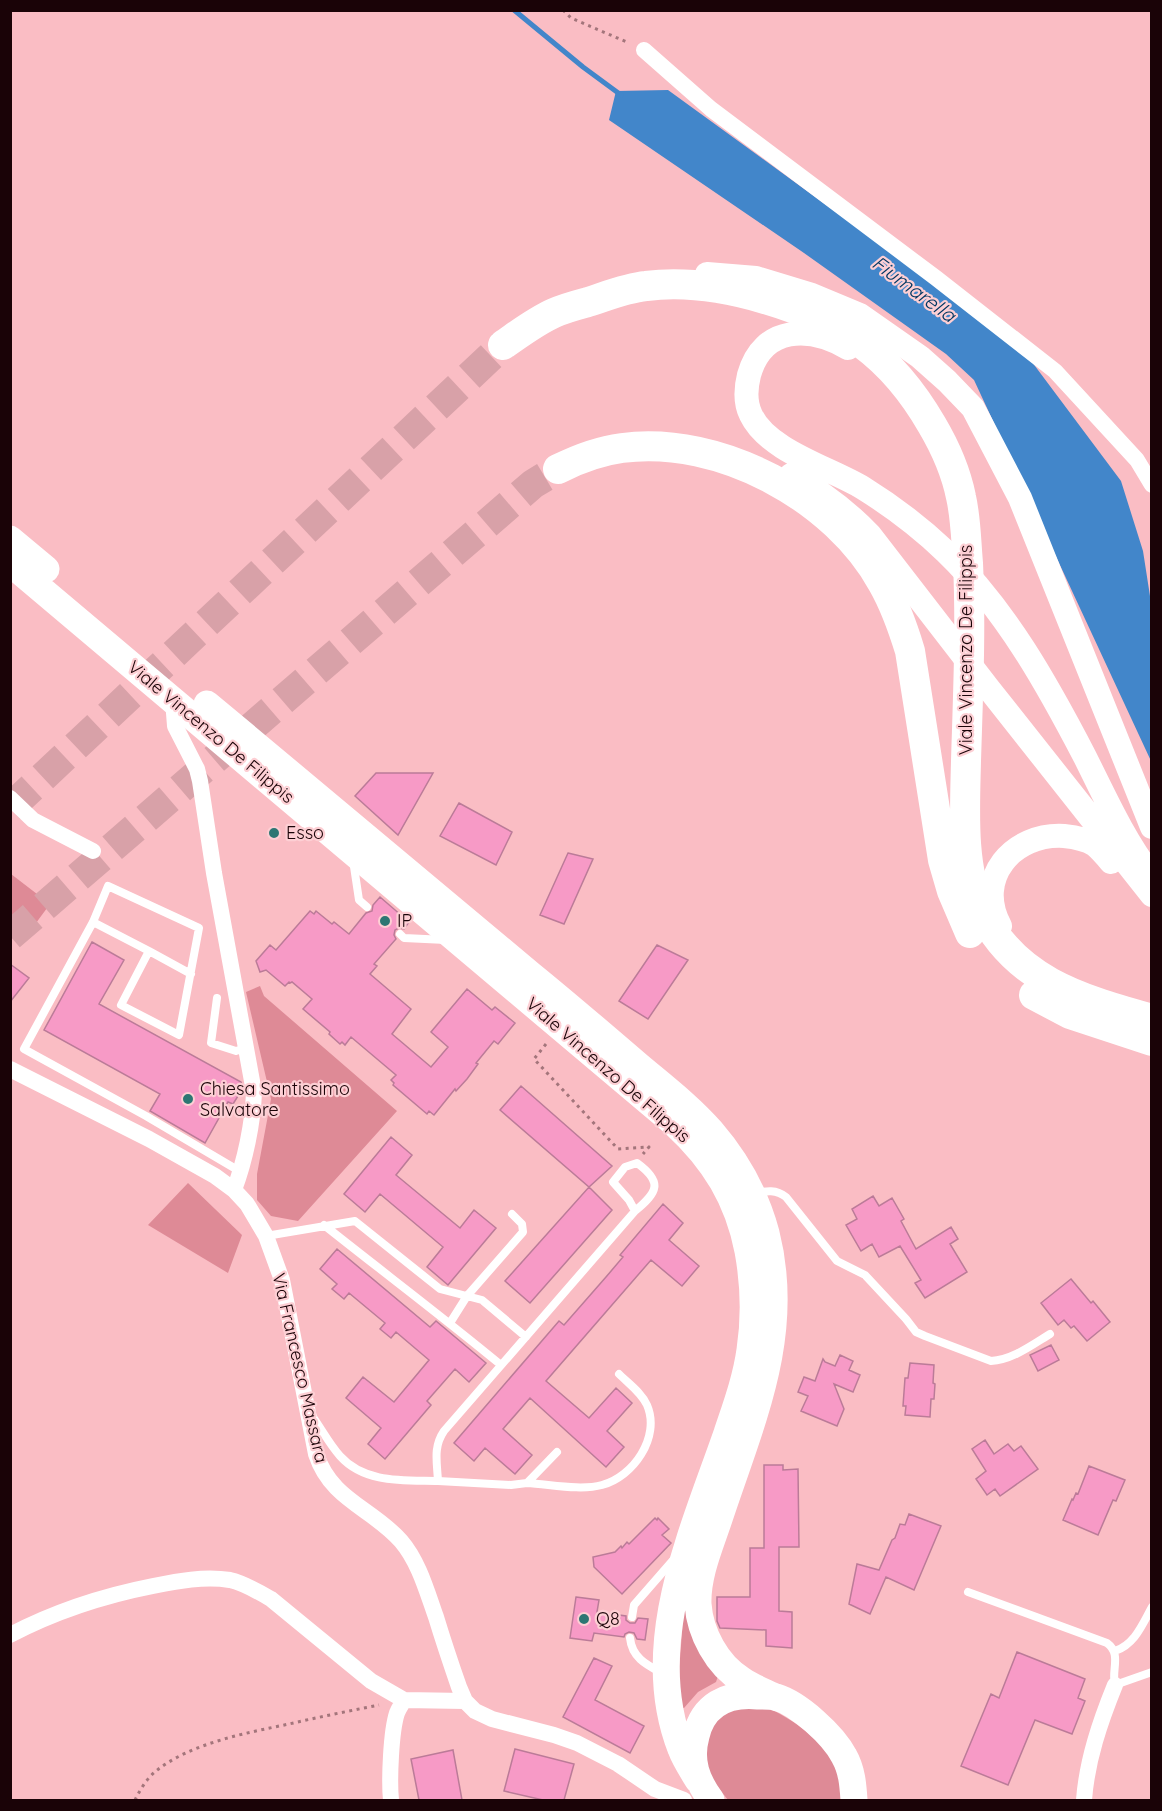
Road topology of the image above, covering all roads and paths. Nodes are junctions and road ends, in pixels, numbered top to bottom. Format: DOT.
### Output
graph roads {
  1 [pos="563,10"];
  2 [pos="644,50"];
  3 [pos="554,313"];
  4 [pos="503,345"];
  5 [pos="566,465"];
  6 [pos="1152,485"];
  7 [pos="10,539"];
  8 [pos="10,563"];
  9 [pos="173,700"];
  10 [pos="10,798"];
  11 [pos="1152,827"];
  12 [pos="93,851"];
  13 [pos="351,851"];
  14 [pos="1152,876"];
  15 [pos="1152,895"];
  16 [pos="367,907"];
  17 [pos="1152,909"];
  18 [pos="93,922"];
  19 [pos="400,934"];
  20 [pos="457,940"];
  21 [pos="149,951"];
  22 [pos="191,974"];
  23 [pos="217,998"];
  24 [pos="1075,1005"];
  25 [pos="1152,1018"];
  26 [pos="1152,1041"];
  27 [pos="554,1047"];
  28 [pos="246,1048"];
  29 [pos="10,1069"];
  30 [pos="640,1159"];
  31 [pos="241,1172"];
  32 [pos="234,1190"];
  33 [pos="751,1194"];
  34 [pos="635,1211"];
  35 [pos="512,1214"];
  36 [pos="324,1225"];
  37 [pos="266,1236"];
  38 [pos="467,1296"];
  39 [pos="450,1323"];
  40 [pos="1050,1334"];
  41 [pos="526,1336"];
  42 [pos="501,1365"];
  43 [pos="619,1374"];
  44 [pos="306,1407"];
  45 [pos="557,1452"];
  46 [pos="438,1481"];
  47 [pos="527,1483"];
  48 [pos="690,1542"];
  49 [pos="968,1592"];
  50 [pos="1152,1607"];
  51 [pos="632,1617"];
  52 [pos="10,1635"];
  53 [pos="630,1638"];
  54 [pos="1115,1651"];
  55 [pos="1152,1672"];
  56 [pos="666,1676"];
  57 [pos="1115,1685"];
  58 [pos="777,1698"];
  59 [pos="404,1700"];
  60 [pos="465,1701"];
  61 [pos="851,1770"];
  62 [pos="698,1794"];
  63 [pos="135,1800"];
  64 [pos="391,1800"];
  65 [pos="854,1800"];
  66 [pos="865,1800"];
  67 [pos="1084,1800"];
  1 -- 2 [label="path"];
  2 -- 6 [label="street"];
  3 -- 4 [label="highway, Viale Vincenzo De Filippis"];
  3 -- 11 [label="main road"];
  3 -- 24 [label="highway, Viale Vincenzo De Filippis"];
  5 -- 15 [label="main road"];
  5 -- 24 [label="highway, Viale Vincenzo De Filippis"];
  7 -- 33 [label="main road, Viale Vincenzo De Filippis"];
  8 -- 9 [label="main road, Viale Vincenzo De Filippis"];
  9 -- 13 [label="main road, Viale Vincenzo De Filippis"];
  9 -- 28 [label="street"];
  10 -- 12 [label="street"];
  13 -- 16 [label="lane"];
  13 -- 20 [label="main road, Viale Vincenzo De Filippis"];
  14 -- 24 [label="main road"];
  17 -- 24 [label="main road"];
  18 -- 21 [label="lane"];
  18 -- 22 [label="lane"];
  18 -- 31 [label="lane"];
  19 -- 20 [label="lane"];
  20 -- 48 [label="main road, Viale Vincenzo De Filippis"];
  21 -- 22 [label="lane"];
  21 -- 22 [label="lane"];
  23 -- 28 [label="lane"];
  24 -- 25 [label="highway, Viale Vincenzo De Filippis"];
  24 -- 26 [label="highway, Viale Vincenzo De Filippis"];
  27 -- 30 [label="path"];
  28 -- 31 [label="street"];
  29 -- 32 [label="street, Via Francesco Massara"];
  31 -- 32 [label="street"];
  32 -- 37 [label="street, Via Francesco Massara"];
  33 -- 40 [label="lane"];
  33 -- 58 [label="main road, Viale Vincenzo De Filippis"];
  34 -- 34 [label="lane"];
  34 -- 41 [label="lane"];
  35 -- 38 [label="lane"];
  36 -- 37 [label="lane"];
  36 -- 38 [label="lane"];
  36 -- 39 [label="lane"];
  37 -- 44 [label="street, Via Francesco Massara"];
  38 -- 39 [label="lane"];
  38 -- 41 [label="lane"];
  39 -- 42 [label="lane"];
  41 -- 42 [label="lane"];
  42 -- 46 [label="lane"];
  43 -- 47 [label="lane"];
  44 -- 46 [label="lane"];
  44 -- 60 [label="street, Via Francesco Massara"];
  45 -- 47 [label="lane"];
  46 -- 47 [label="lane"];
  48 -- 51 [label="lane"];
  48 -- 56 [label="main road, Viale Vincenzo De Filippis"];
  49 -- 54 [label="lane"];
  50 -- 54 [label="lane"];
  52 -- 59 [label="street"];
  53 -- 56 [label="lane"];
  54 -- 57 [label="lane"];
  55 -- 57 [label="lane"];
  56 -- 62 [label="main road, Viale Vincenzo De Filippis"];
  57 -- 67 [label="street"];
  58 -- 61 [label="main road, Viale Vincenzo De Filippis"];
  58 -- 62 [label="main road, Viale Vincenzo De Filippis"];
  59 -- 60 [label="street"];
  59 -- 63 [label="path"];
  59 -- 64 [label="street"];
  60 -- 62 [label="street"];
  61 -- 65 [label="main road, Viale Vincenzo De Filippis"];
  61 -- 66 [label="main road, Viale Vincenzo De Filippis"];
}
